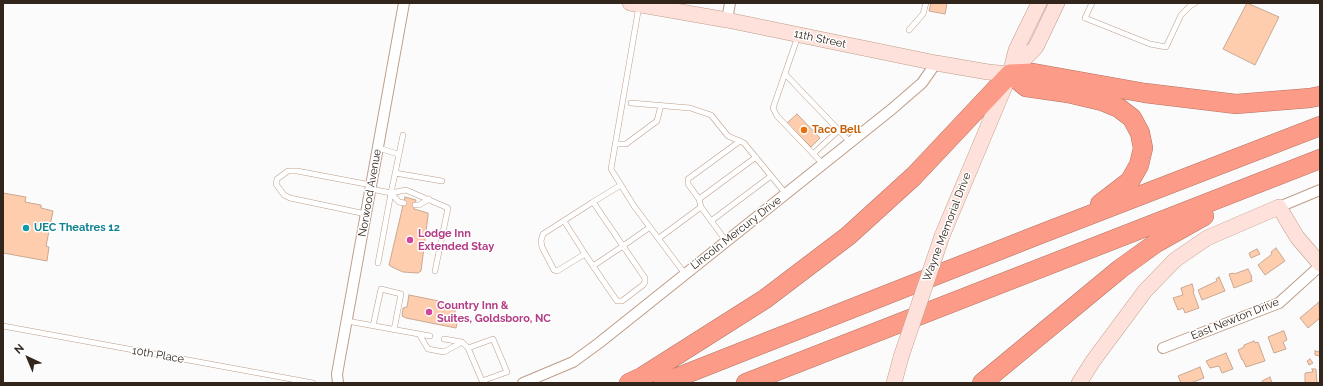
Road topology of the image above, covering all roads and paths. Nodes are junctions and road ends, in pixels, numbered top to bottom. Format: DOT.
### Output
graph roads {
  1 [pos="404,3"];
  2 [pos="730,3"];
  3 [pos="926,3"];
  4 [pos="1039,3"];
  5 [pos="1057,3"];
  6 [pos="1092,3"];
  7 [pos="1196,3"];
  8 [pos="635,4"];
  9 [pos="727,20"];
  10 [pos="909,30"];
  11 [pos="798,35"];
  12 [pos="936,63"];
  13 [pos="784,74"];
  14 [pos="1010,74"];
  15 [pos="1320,96"];
  16 [pos="631,103"];
  17 [pos="661,105"];
  18 [pos="1320,126"];
  19 [pos="839,130"];
  20 [pos="403,135"];
  21 [pos="740,141"];
  22 [pos="850,142"];
  23 [pos="616,144"];
  24 [pos="378,148"];
  25 [pos="398,154"];
  26 [pos="813,154"];
  27 [pos="756,157"];
  28 [pos="1320,159"];
  29 [pos="823,164"];
  30 [pos="1297,168"];
  31 [pos="394,173"];
  32 [pos="771,176"];
  33 [pos="442,181"];
  34 [pos="621,185"];
  35 [pos="371,187"];
  36 [pos="1320,190"];
  37 [pos="391,194"];
  38 [pos="786,194"];
  39 [pos="429,199"];
  40 [pos="699,199"];
  41 [pos="593,202"];
  42 [pos="404,203"];
  43 [pos="415,205"];
  44 [pos="1279,206"];
  45 [pos="701,207"];
  46 [pos="366,214"];
  47 [pos="564,221"];
  48 [pos="711,221"];
  49 [pos="650,227"];
  50 [pos="1038,235"];
  51 [pos="659,238"];
  52 [pos="726,241"];
  53 [pos="623,246"];
  54 [pos="586,254"];
  55 [pos="378,263"];
  56 [pos="1320,265"];
  57 [pos="593,266"];
  58 [pos="435,271"];
  59 [pos="685,274"];
  60 [pos="347,321"];
  61 [pos="3,326"];
  62 [pos="373,326"];
  63 [pos="394,330"];
  64 [pos="419,334"];
  65 [pos="430,336"];
  66 [pos="444,339"];
  67 [pos="462,342"];
  68 [pos="468,348"];
  69 [pos="1163,348"];
  70 [pos="483,382"];
  71 [pos="313,383"];
  72 [pos="338,383"];
  73 [pos="523,383"];
  74 [pos="629,383"];
  75 [pos="663,383"];
  76 [pos="746,383"];
  77 [pos="894,383"];
  78 [pos="982,383"];
  79 [pos="1079,383"];
  1 -- 24 [label="street, Norwood Avenue"];
  2 -- 9 [label="street"];
  3 -- 10 [label="lane"];
  4 -- 14 [label="street, Wayne Memorial Drive"];
  5 -- 14 [label="street, Wayne Memorial Drive"];
  6 -- 7 [label="lane"];
  8 -- 9 [label="street, 11th Street"];
  8 -- 23 [label="lane"];
  9 -- 11 [label="street, 11th Street"];
  11 -- 12 [label="street, 11th Street"];
  11 -- 13 [label="lane"];
  12 -- 14 [label="street, 11th Street"];
  12 -- 22 [label="street, Lincoln Mercury Drive"];
  13 -- 19 [label="lane"];
  13 -- 26 [label="lane"];
  14 -- 15 [label="highway"];
  14 -- 50 [label="highway"];
  14 -- 74 [label="highway"];
  14 -- 77 [label="street, Wayne Memorial Drive, bridge"];
  16 -- 17 [label="lane"];
  17 -- 21 [label="lane"];
  17 -- 23 [label="lane"];
  18 -- 50 [label="highway"];
  19 -- 22 [label="lane"];
  19 -- 26 [label="lane"];
  20 -- 25 [label="lane"];
  21 -- 27 [label="lane"];
  21 -- 40 [label="lane"];
  22 -- 29 [label="street, Lincoln Mercury Drive"];
  23 -- 34 [label="lane"];
  24 -- 25 [label="lane"];
  24 -- 35 [label="street, Norwood Avenue"];
  25 -- 31 [label="lane"];
  26 -- 29 [label="lane"];
  27 -- 32 [label="lane"];
  27 -- 40 [label="lane"];
  28 -- 30 [label="highway"];
  29 -- 38 [label="street, Lincoln Mercury Drive"];
  30 -- 76 [label="highway"];
  30 -- 78 [label="highway"];
  31 -- 33 [label="lane"];
  31 -- 37 [label="lane"];
  32 -- 38 [label="lane"];
  32 -- 48 [label="lane"];
  34 -- 41 [label="lane"];
  34 -- 49 [label="lane"];
  35 -- 37 [label="lane"];
  35 -- 46 [label="street, Norwood Avenue"];
  35 -- 46 [label="lane"];
  36 -- 44 [label="street"];
  37 -- 39 [label="lane"];
  37 -- 42 [label="lane"];
  37 -- 55 [label="lane"];
  38 -- 52 [label="street, Lincoln Mercury Drive"];
  39 -- 43 [label="lane"];
  39 -- 58 [label="lane"];
  40 -- 45 [label="lane"];
  41 -- 47 [label="lane"];
  41 -- 53 [label="lane"];
  44 -- 56 [label="street"];
  44 -- 79 [label="street"];
  45 -- 48 [label="lane"];
  45 -- 51 [label="lane"];
  46 -- 60 [label="street, Norwood Avenue"];
  47 -- 54 [label="lane"];
  47 -- 54 [label="lane"];
  48 -- 52 [label="lane"];
  49 -- 51 [label="lane"];
  49 -- 53 [label="lane"];
  50 -- 75 [label="highway"];
  51 -- 59 [label="lane"];
  52 -- 59 [label="street, Lincoln Mercury Drive"];
  53 -- 57 [label="lane"];
  53 -- 57 [label="lane"];
  54 -- 57 [label="lane"];
  56 -- 69 [label="street, East Newton Drive"];
  59 -- 73 [label="street, Lincoln Mercury Drive"];
  60 -- 62 [label="lane"];
  60 -- 72 [label="street, Norwood Avenue"];
  61 -- 71 [label="lane, 10th Place"];
  62 -- 63 [label="lane"];
  62 -- 63 [label="lane"];
  63 -- 64 [label="lane"];
  64 -- 65 [label="lane"];
  64 -- 67 [label="lane"];
  66 -- 67 [label="lane"];
  67 -- 68 [label="lane"];
  68 -- 70 [label="lane"];
  68 -- 70 [label="lane"];
}
